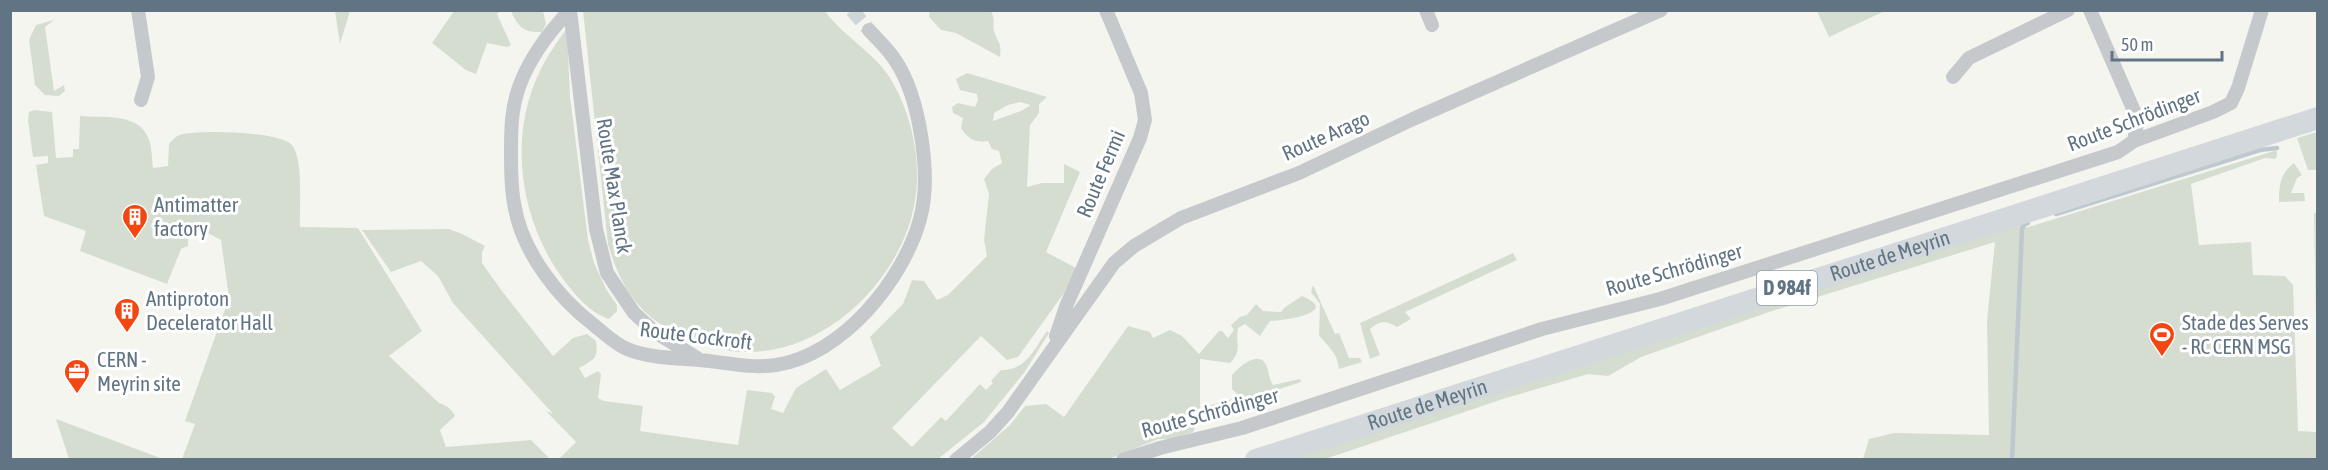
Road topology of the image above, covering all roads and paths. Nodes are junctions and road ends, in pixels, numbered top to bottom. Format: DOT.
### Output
graph roads {
  1 [pos="138,10"];
  2 [pos="570,10"];
  3 [pos="1106,10"];
  4 [pos="1426,10"];
  5 [pos="1661,10"];
  6 [pos="2068,10"];
  7 [pos="2090,10"];
  8 [pos="2262,10"];
  9 [pos="1432,25"];
  10 [pos="869,30"];
  11 [pos="1953,77"];
  12 [pos="141,100"];
  13 [pos="2318,118"];
  14 [pos="2134,141"];
  15 [pos="1050,352"];
  16 [pos="701,360"];
  17 [pos="956,459"];
  18 [pos="1123,459"];
  19 [pos="1256,459"];
  1 -- 12 [label="street"];
  2 -- 16 [label="street, Route Max Planck"];
  2 -- 16 [label="street, Route Cockroft"];
  3 -- 15 [label="street, Route Fermi"];
  4 -- 9 [label="street"];
  5 -- 15 [label="street, Route Arago"];
  6 -- 11 [label="street"];
  7 -- 14 [label="street"];
  8 -- 14 [label="street, Route Schrödinger"];
  10 -- 16 [label="street, Route Cockroft"];
  13 -- 19 [label="main road, Route de Meyrin / D 984f"];
  14 -- 18 [label="street, Route Schrödinger"];
  15 -- 17 [label="street"];
}
